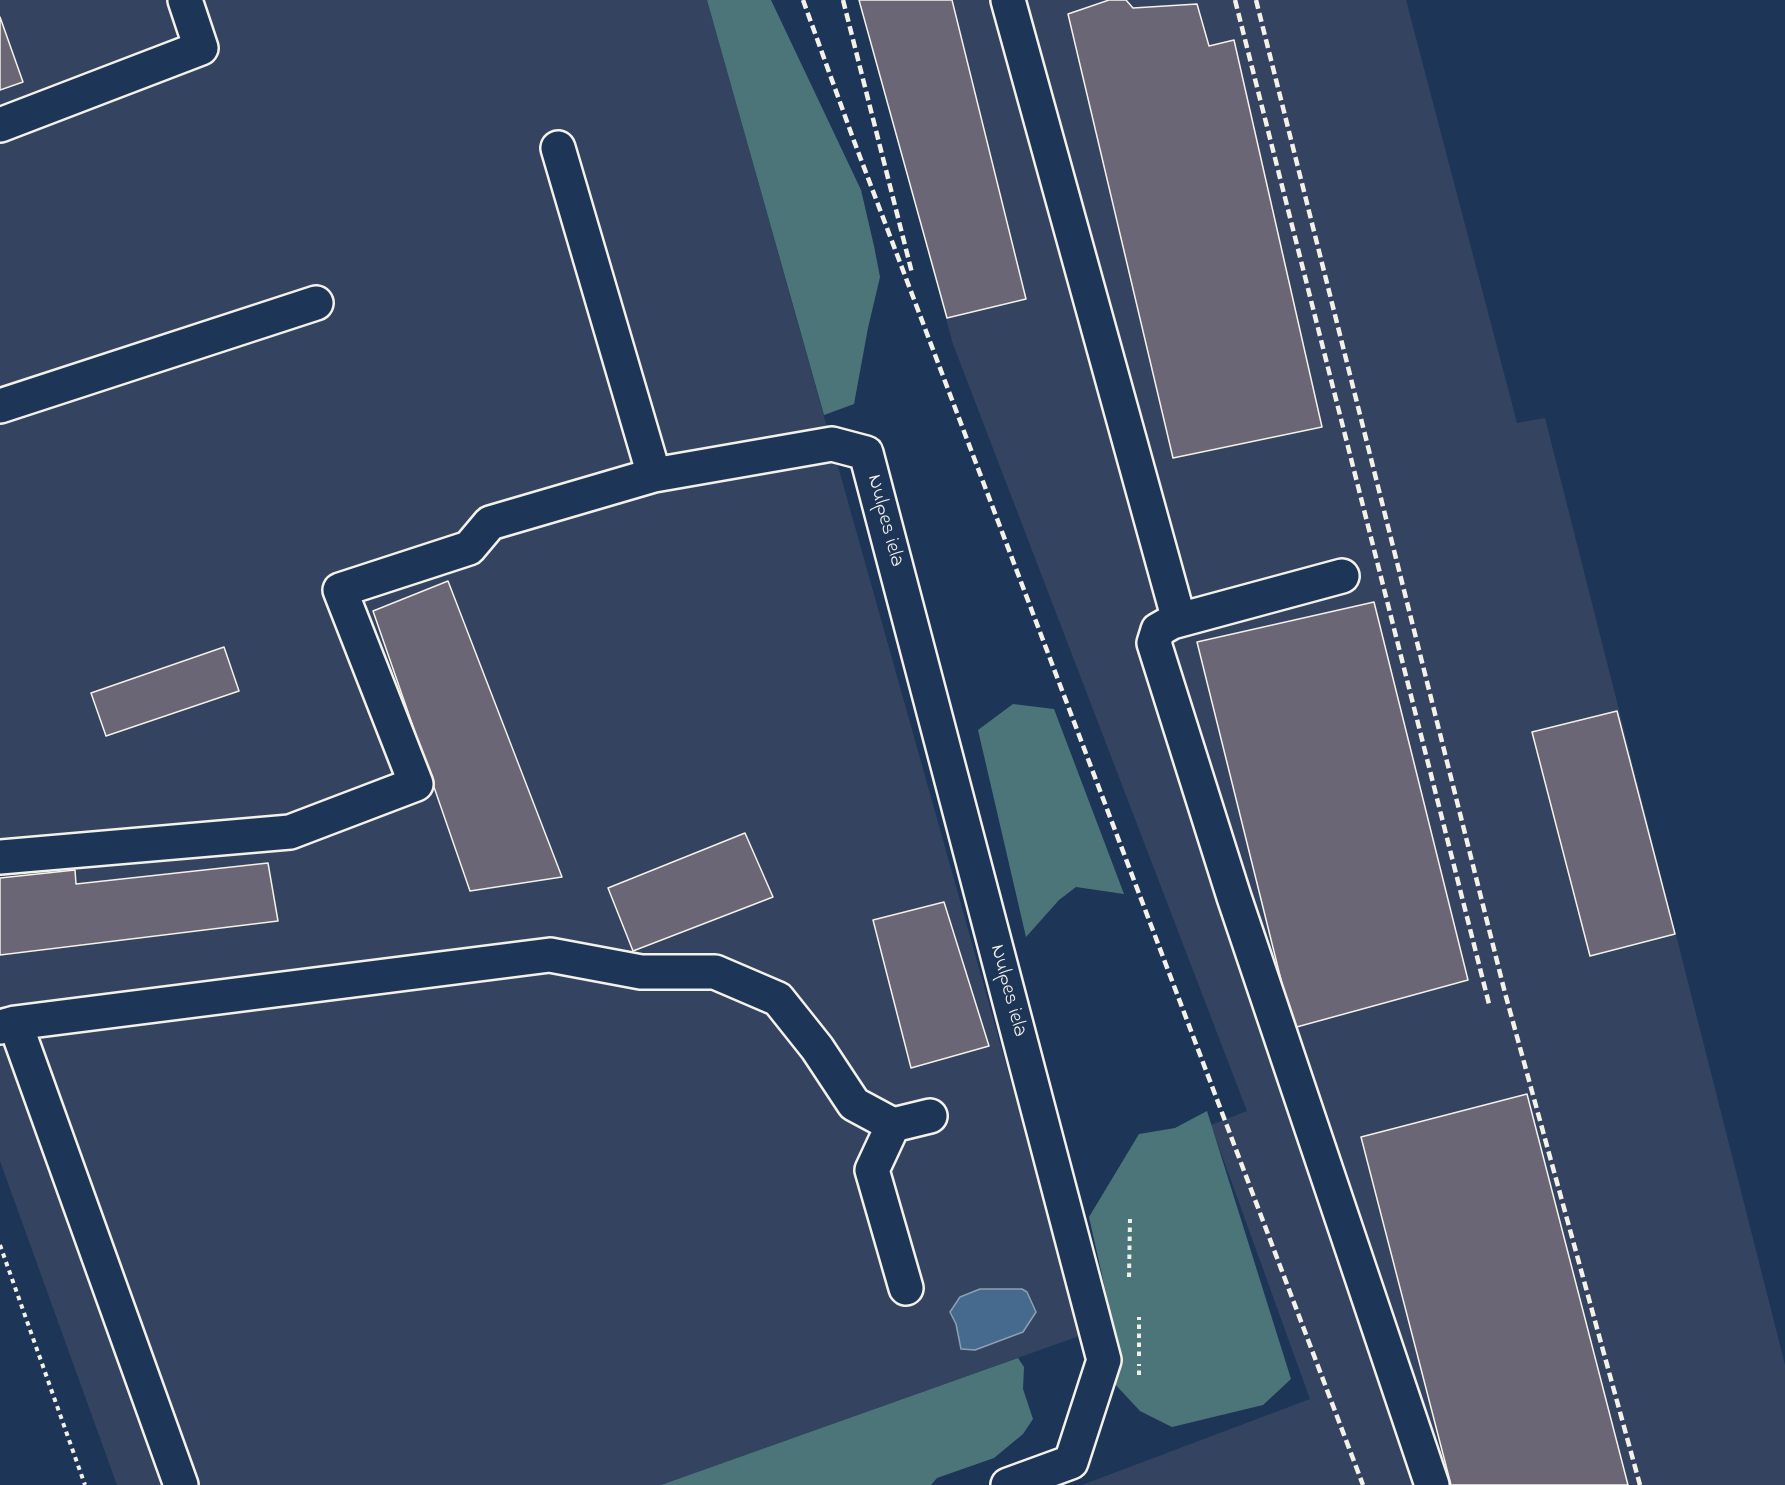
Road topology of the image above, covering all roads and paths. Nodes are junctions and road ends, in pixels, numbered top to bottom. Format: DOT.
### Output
graph roads {
  1 [pos="185,0"];
  2 [pos="1008,0"];
  3 [pos="0,125"];
  4 [pos="558,148"];
  5 [pos="316,303"];
  6 [pos="0,406"];
  7 [pos="654,475"];
  8 [pos="1342,576"];
  9 [pos="1179,620"];
  10 [pos="0,857"];
  11 [pos="7,1025"];
  12 [pos="930,1116"];
  13 [pos="893,1125"];
  14 [pos="1130,1219"];
  15 [pos="0,1245"];
  16 [pos="1129,1277"];
  17 [pos="906,1288"];
  18 [pos="1139,1317"];
  19 [pos="1139,1375"];
  20 [pos="85,1485"];
  21 [pos="181,1485"];
  22 [pos="1008,1485"];
  23 [pos="1432,1485"];
  1 -- 3 [label="street"];
  2 -- 9 [label="street"];
  4 -- 7 [label="street"];
  5 -- 6 [label="street"];
  7 -- 10 [label="street"];
  7 -- 22 [label="street, Nulpes iela"];
  8 -- 9 [label="street"];
  9 -- 23 [label="street"];
  11 -- 13 [label="street"];
  11 -- 21 [label="street"];
  12 -- 13 [label="street"];
  13 -- 17 [label="street"];
  14 -- 16 [label="path"];
  15 -- 20 [label="path"];
  18 -- 19 [label="path"];
}
